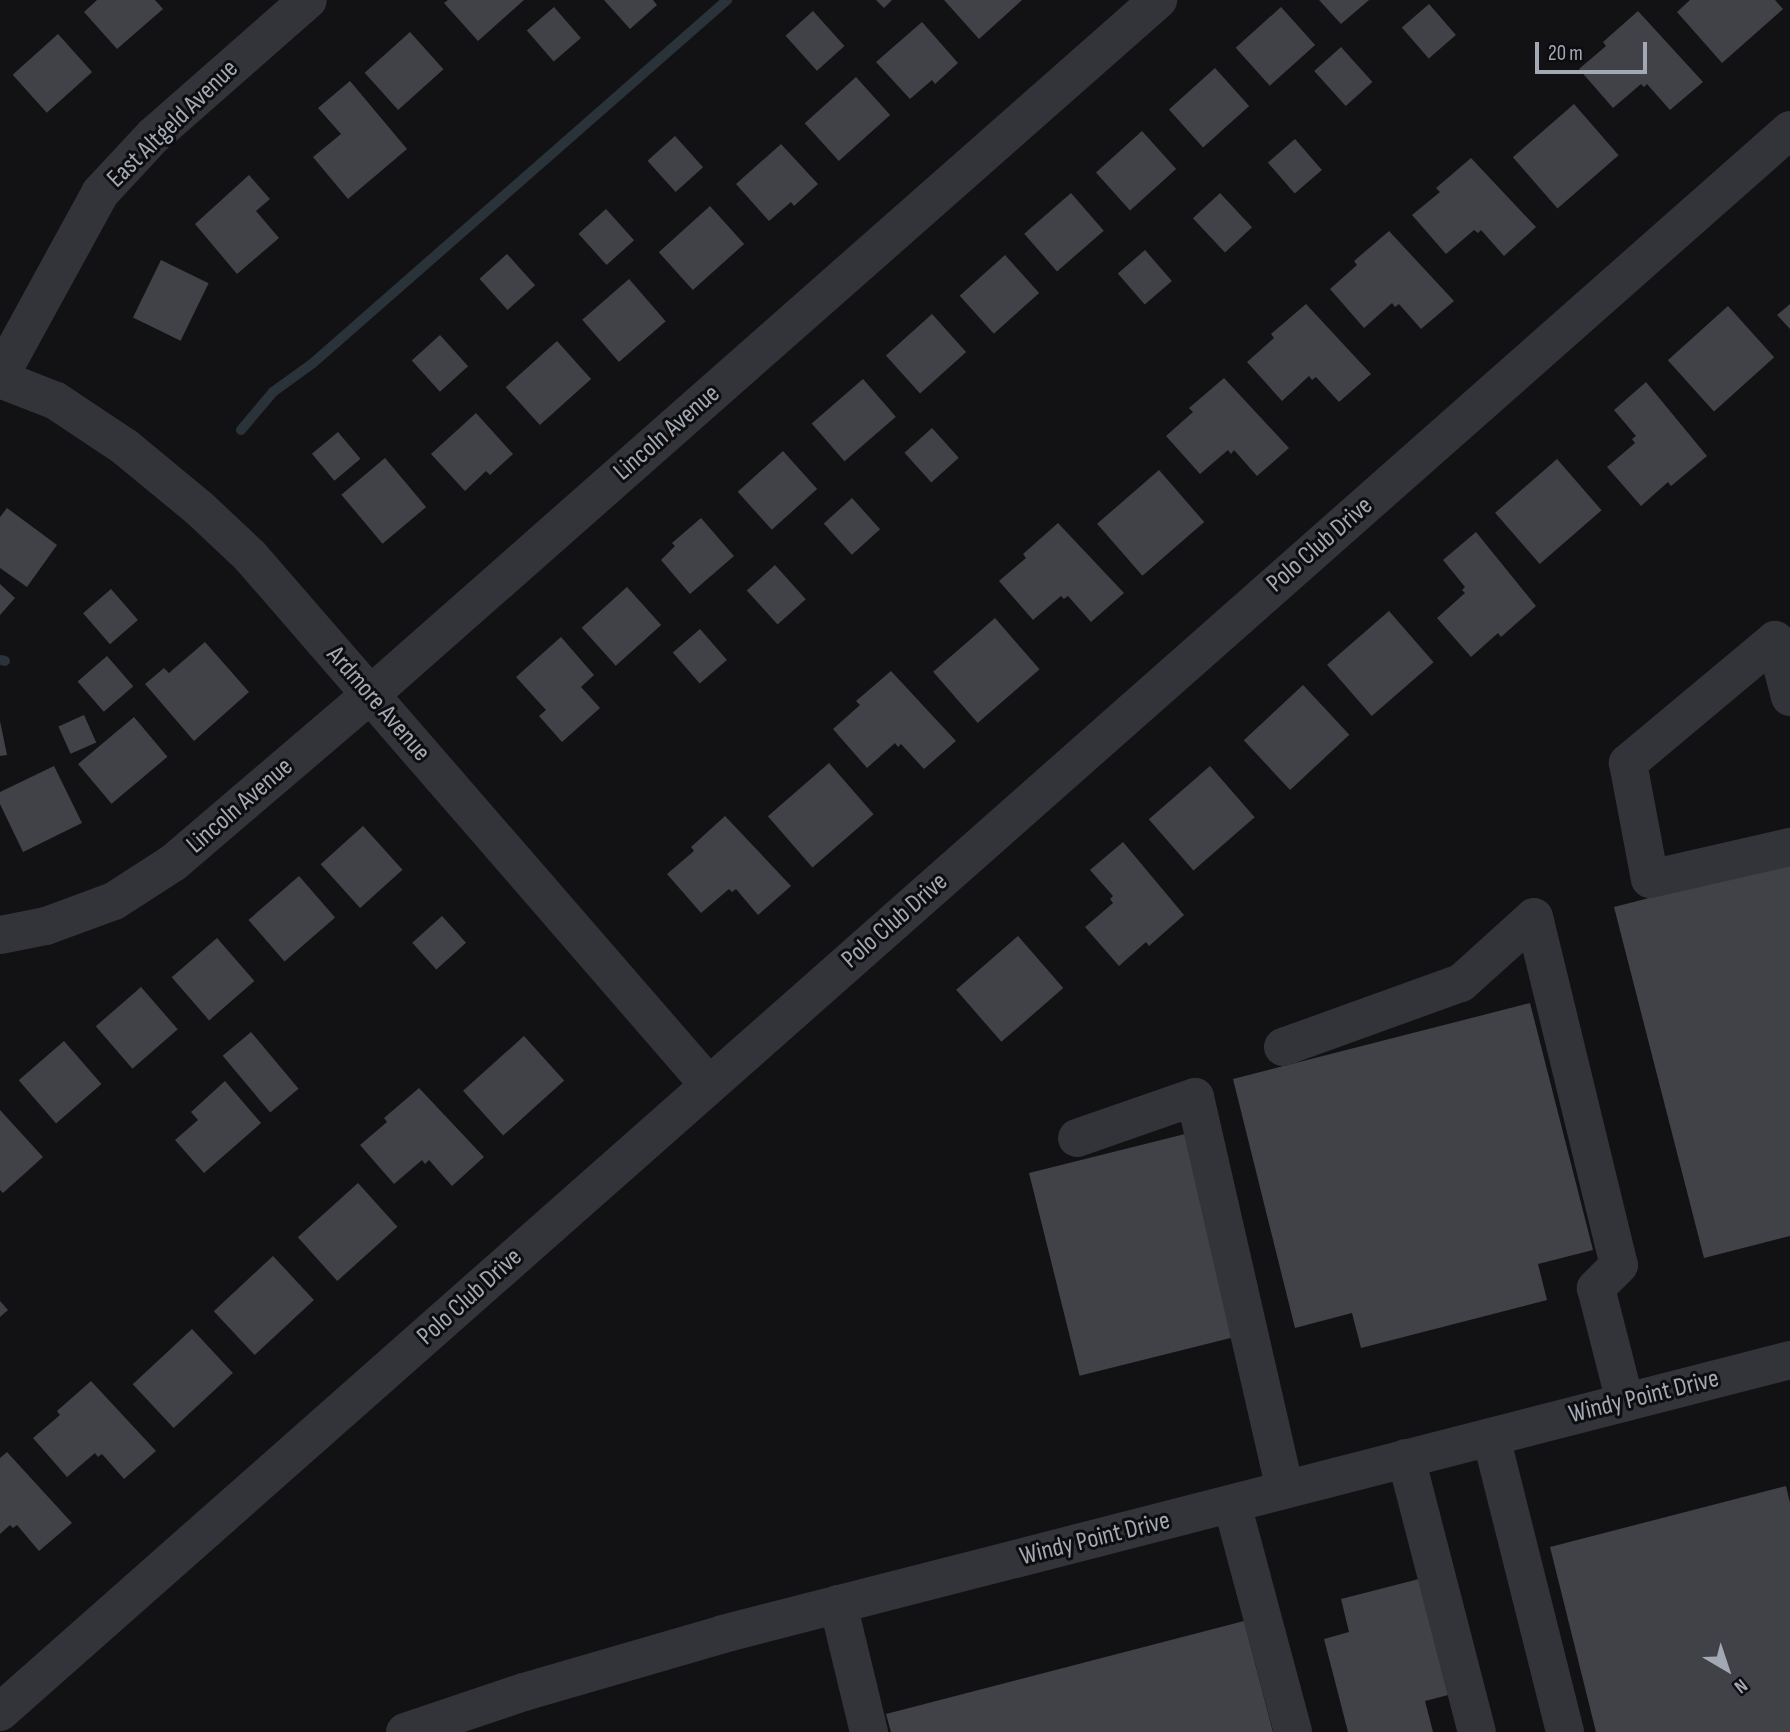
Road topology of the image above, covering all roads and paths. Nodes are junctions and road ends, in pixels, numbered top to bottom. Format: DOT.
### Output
graph roads {
  1 [pos="308,0"];
  2 [pos="1158,0"];
  3 [pos="1790,130"];
  4 [pos="0,378"];
  5 [pos="370,695"];
  6 [pos="1790,697"];
  7 [pos="1790,848"];
  8 [pos="0,935"];
  9 [pos="1283,1046"];
  10 [pos="709,1085"];
  11 [pos="1077,1138"];
  12 [pos="1790,1360"];
  13 [pos="1625,1402"];
  14 [pos="1491,1437"];
  15 [pos="1406,1458"];
  16 [pos="1286,1489"];
  17 [pos="1231,1504"];
  18 [pos="838,1604"];
  19 [pos="0,1712"];
  20 [pos="458,1723"];
  21 [pos="405,1732"];
  22 [pos="869,1732"];
  23 [pos="1293,1732"];
  24 [pos="1477,1732"];
  25 [pos="1565,1732"];
  1 -- 4 [label="street, East Altgeld Avenue"];
  2 -- 5 [label="street, Lincoln Avenue"];
  3 -- 10 [label="street, Polo Club Drive"];
  4 -- 5 [label="street, Ardmore Avenue"];
  5 -- 8 [label="street, Lincoln Avenue"];
  5 -- 10 [label="street, Ardmore Avenue"];
  6 -- 7 [label="street"];
  9 -- 13 [label="street"];
  10 -- 19 [label="street, Polo Club Drive"];
  11 -- 16 [label="street"];
  12 -- 13 [label="street, Windy Point Drive"];
  13 -- 14 [label="street, Windy Point Drive"];
  14 -- 15 [label="street, Windy Point Drive"];
  14 -- 25 [label="street"];
  15 -- 16 [label="street, Windy Point Drive"];
  15 -- 24 [label="street"];
  16 -- 17 [label="street, Windy Point Drive"];
  17 -- 18 [label="street, Windy Point Drive"];
  17 -- 23 [label="street"];
  18 -- 20 [label="street, Windy Point Drive"];
  18 -- 22 [label="street"];
  20 -- 21 [label="street, Windy Point Drive"];
}
